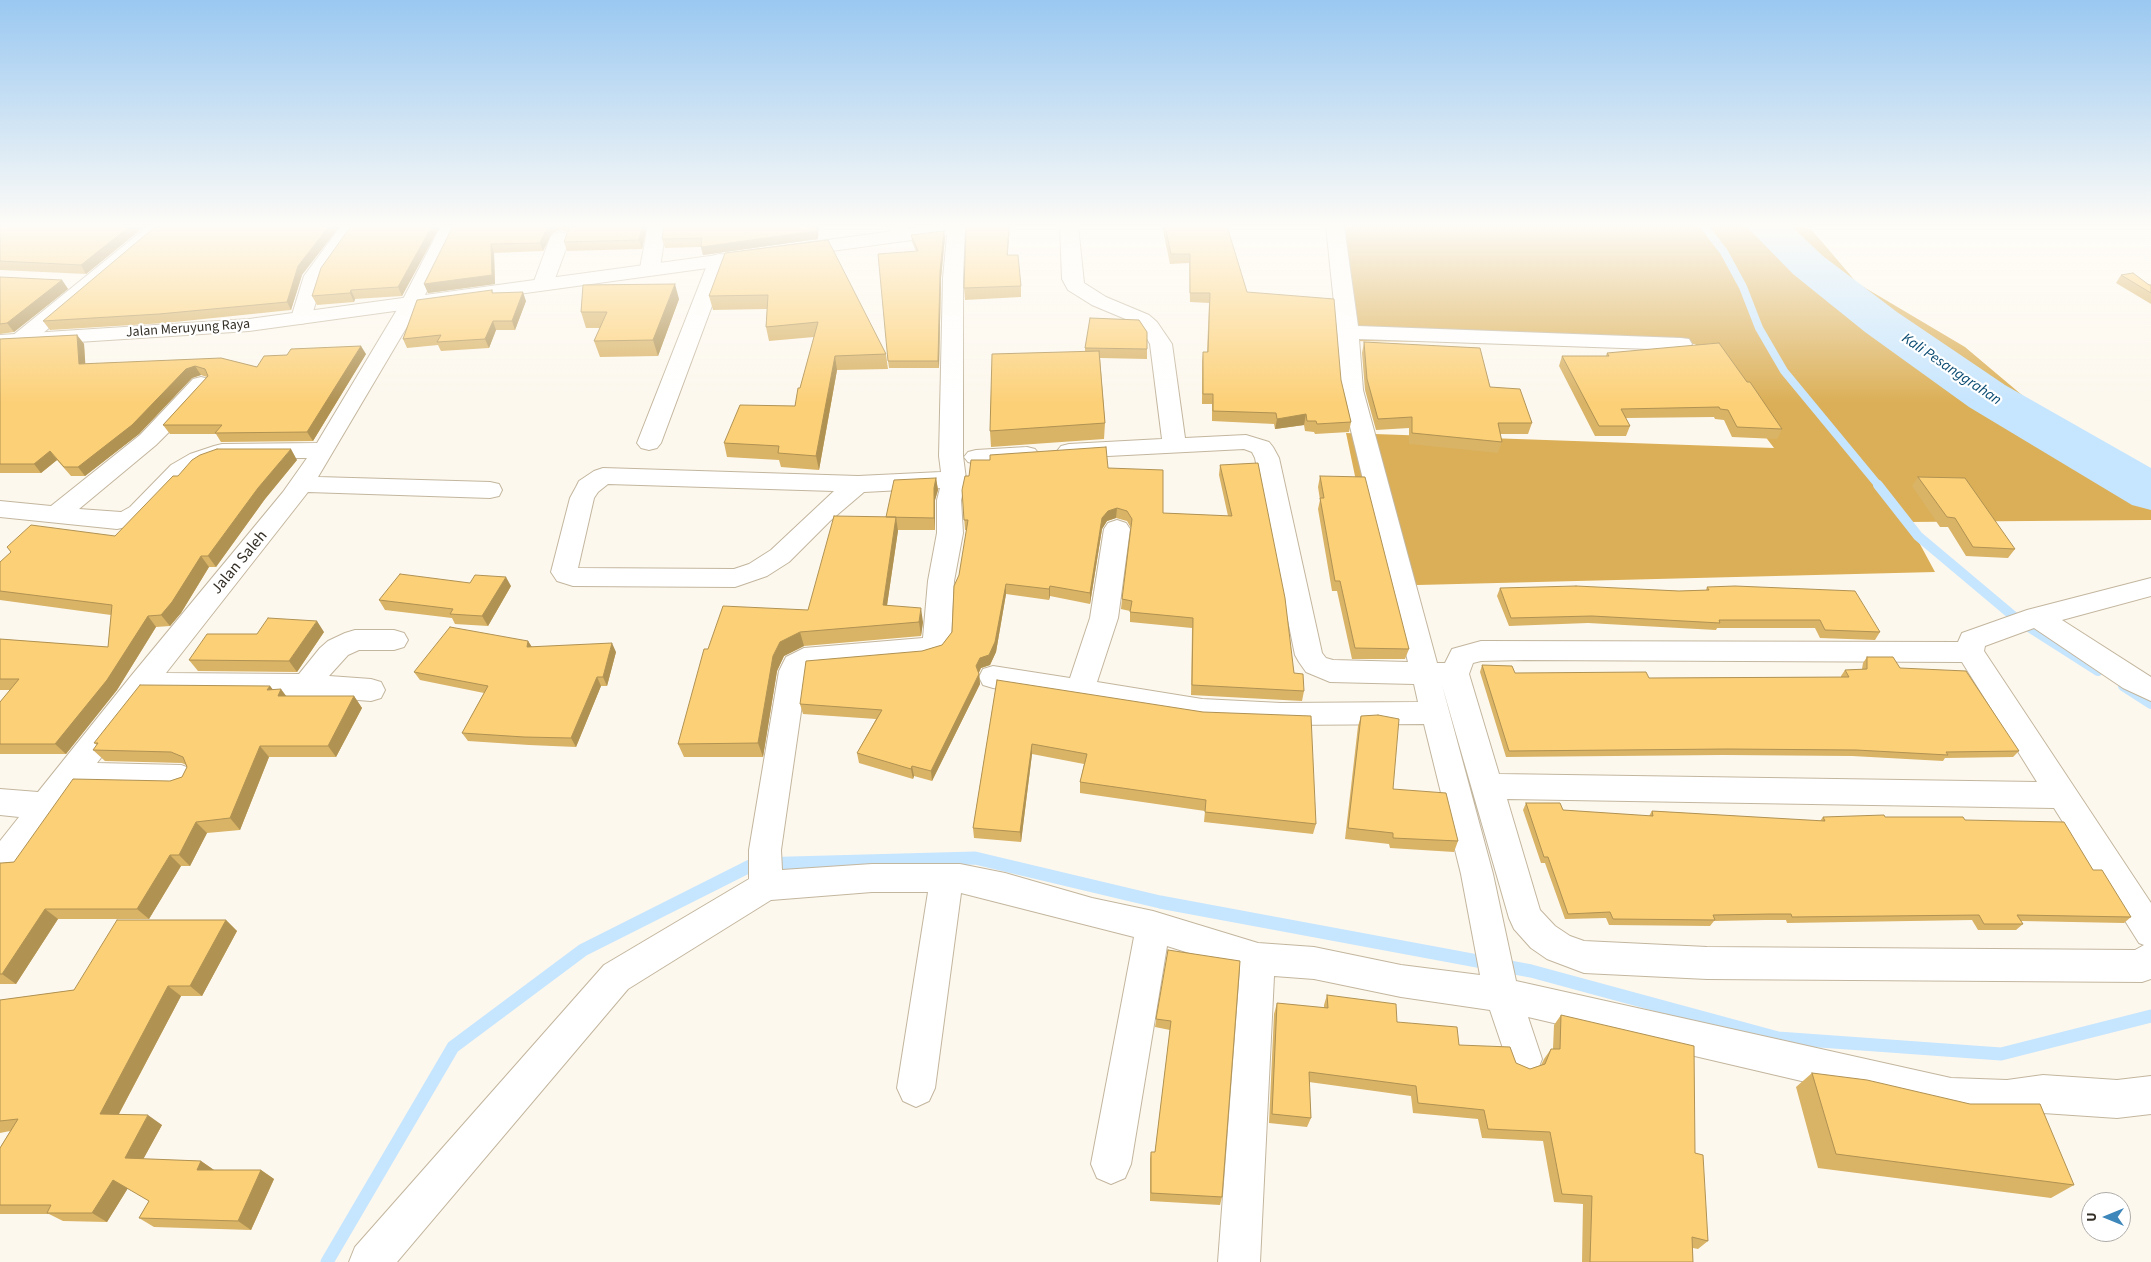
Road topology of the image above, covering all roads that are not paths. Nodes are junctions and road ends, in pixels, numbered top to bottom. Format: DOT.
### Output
graph roads {
  1 [pos="86,285"];
  2 [pos="311,285"];
  3 [pos="420,285"];
  4 [pos="537,285"];
  5 [pos="710,285"];
  6 [pos="952,285"];
  7 [pos="1075,285"];
  8 [pos="1342,285"];
  9 [pos="411,303"];
  10 [pos="301,318"];
  11 [pos="1348,332"];
  12 [pos="10,341"];
  13 [pos="1682,344"];
  14 [pos="201,384"];
  15 [pos="649,444"];
  16 [pos="1174,444"];
  17 [pos="324,450"];
  18 [pos="976,457"];
  19 [pos="954,479"];
  20 [pos="301,484"];
  21 [pos="858,484"];
  22 [pos="490,490"];
  23 [pos="0,509"];
  24 [pos="56,515"];
  25 [pos="1117,529"];
  26 [pos="2151,587"];
  27 [pos="2033,619"];
  28 [pos="394,640"];
  29 [pos="1971,646"];
  30 [pos="1441,674"];
  31 [pos="994,677"];
  32 [pos="141,684"];
  33 [pos="306,685"];
  34 [pos="371,690"];
  35 [pos="1080,690"];
  36 [pos="2151,690"];
  37 [pos="1435,713"];
  38 [pos="69,775"];
  39 [pos="181,778"];
  40 [pos="1487,786"];
  41 [pos="2064,795"];
  42 [pos="0,802"];
  43 [pos="45,806"];
  44 [pos="0,864"];
  45 [pos="765,871"];
  46 [pos="948,878"];
  47 [pos="1153,926"];
  48 [pos="2151,932"];
  49 [pos="2151,958"];
  50 [pos="1258,959"];
  51 [pos="1501,987"];
  52 [pos="1524,1059"];
  53 [pos="916,1088"];
  54 [pos="2151,1095"];
  55 [pos="1111,1164"];
  56 [pos="370,1262"];
  57 [pos="1239,1262"];
  1 -- 12 [label="street"];
  2 -- 10 [label="street"];
  3 -- 9 [label="street, Jalan Saleh"];
  4 -- 9 [label="street, Jalan Meruyung Raya"];
  5 -- 15 [label="street"];
  6 -- 19 [label="street"];
  7 -- 16 [label="street"];
  8 -- 11 [label="street"];
  9 -- 10 [label="street, Jalan Meruyung Raya"];
  9 -- 17 [label="street, Jalan Saleh"];
  10 -- 12 [label="street, Jalan Meruyung Raya"];
  11 -- 13 [label="street"];
  11 -- 30 [label="street"];
  14 -- 24 [label="street"];
  16 -- 18 [label="street"];
  16 -- 30 [label="street"];
  17 -- 20 [label="street, Jalan Saleh"];
  17 -- 24 [label="street"];
  19 -- 21 [label="street"];
  19 -- 45 [label="street"];
  20 -- 22 [label="street"];
  20 -- 32 [label="street, Jalan Saleh"];
  21 -- 21 [label="street"];
  23 -- 24 [label="street"];
  25 -- 35 [label="street"];
  26 -- 27 [label="street"];
  27 -- 29 [label="street"];
  27 -- 36 [label="street"];
  28 -- 33 [label="street"];
  29 -- 30 [label="street"];
  29 -- 41 [label="street"];
  30 -- 37 [label="street"];
  30 -- 40 [label="street"];
  31 -- 35 [label="street"];
  32 -- 33 [label="street"];
  32 -- 38 [label="street, Jalan Saleh"];
  33 -- 34 [label="street"];
  35 -- 37 [label="street"];
  37 -- 51 [label="street"];
  38 -- 39 [label="street"];
  38 -- 43 [label="street, Jalan Saleh"];
  40 -- 41 [label="street"];
  40 -- 49 [label="street"];
  41 -- 48 [label="street"];
  42 -- 43 [label="street"];
  43 -- 44 [label="street, Jalan Saleh"];
  45 -- 46 [label="street"];
  45 -- 56 [label="street"];
  46 -- 47 [label="street"];
  46 -- 53 [label="street"];
  47 -- 50 [label="street"];
  47 -- 55 [label="street"];
  50 -- 51 [label="street"];
  50 -- 57 [label="street"];
  51 -- 52 [label="street"];
  51 -- 54 [label="street"];
}
